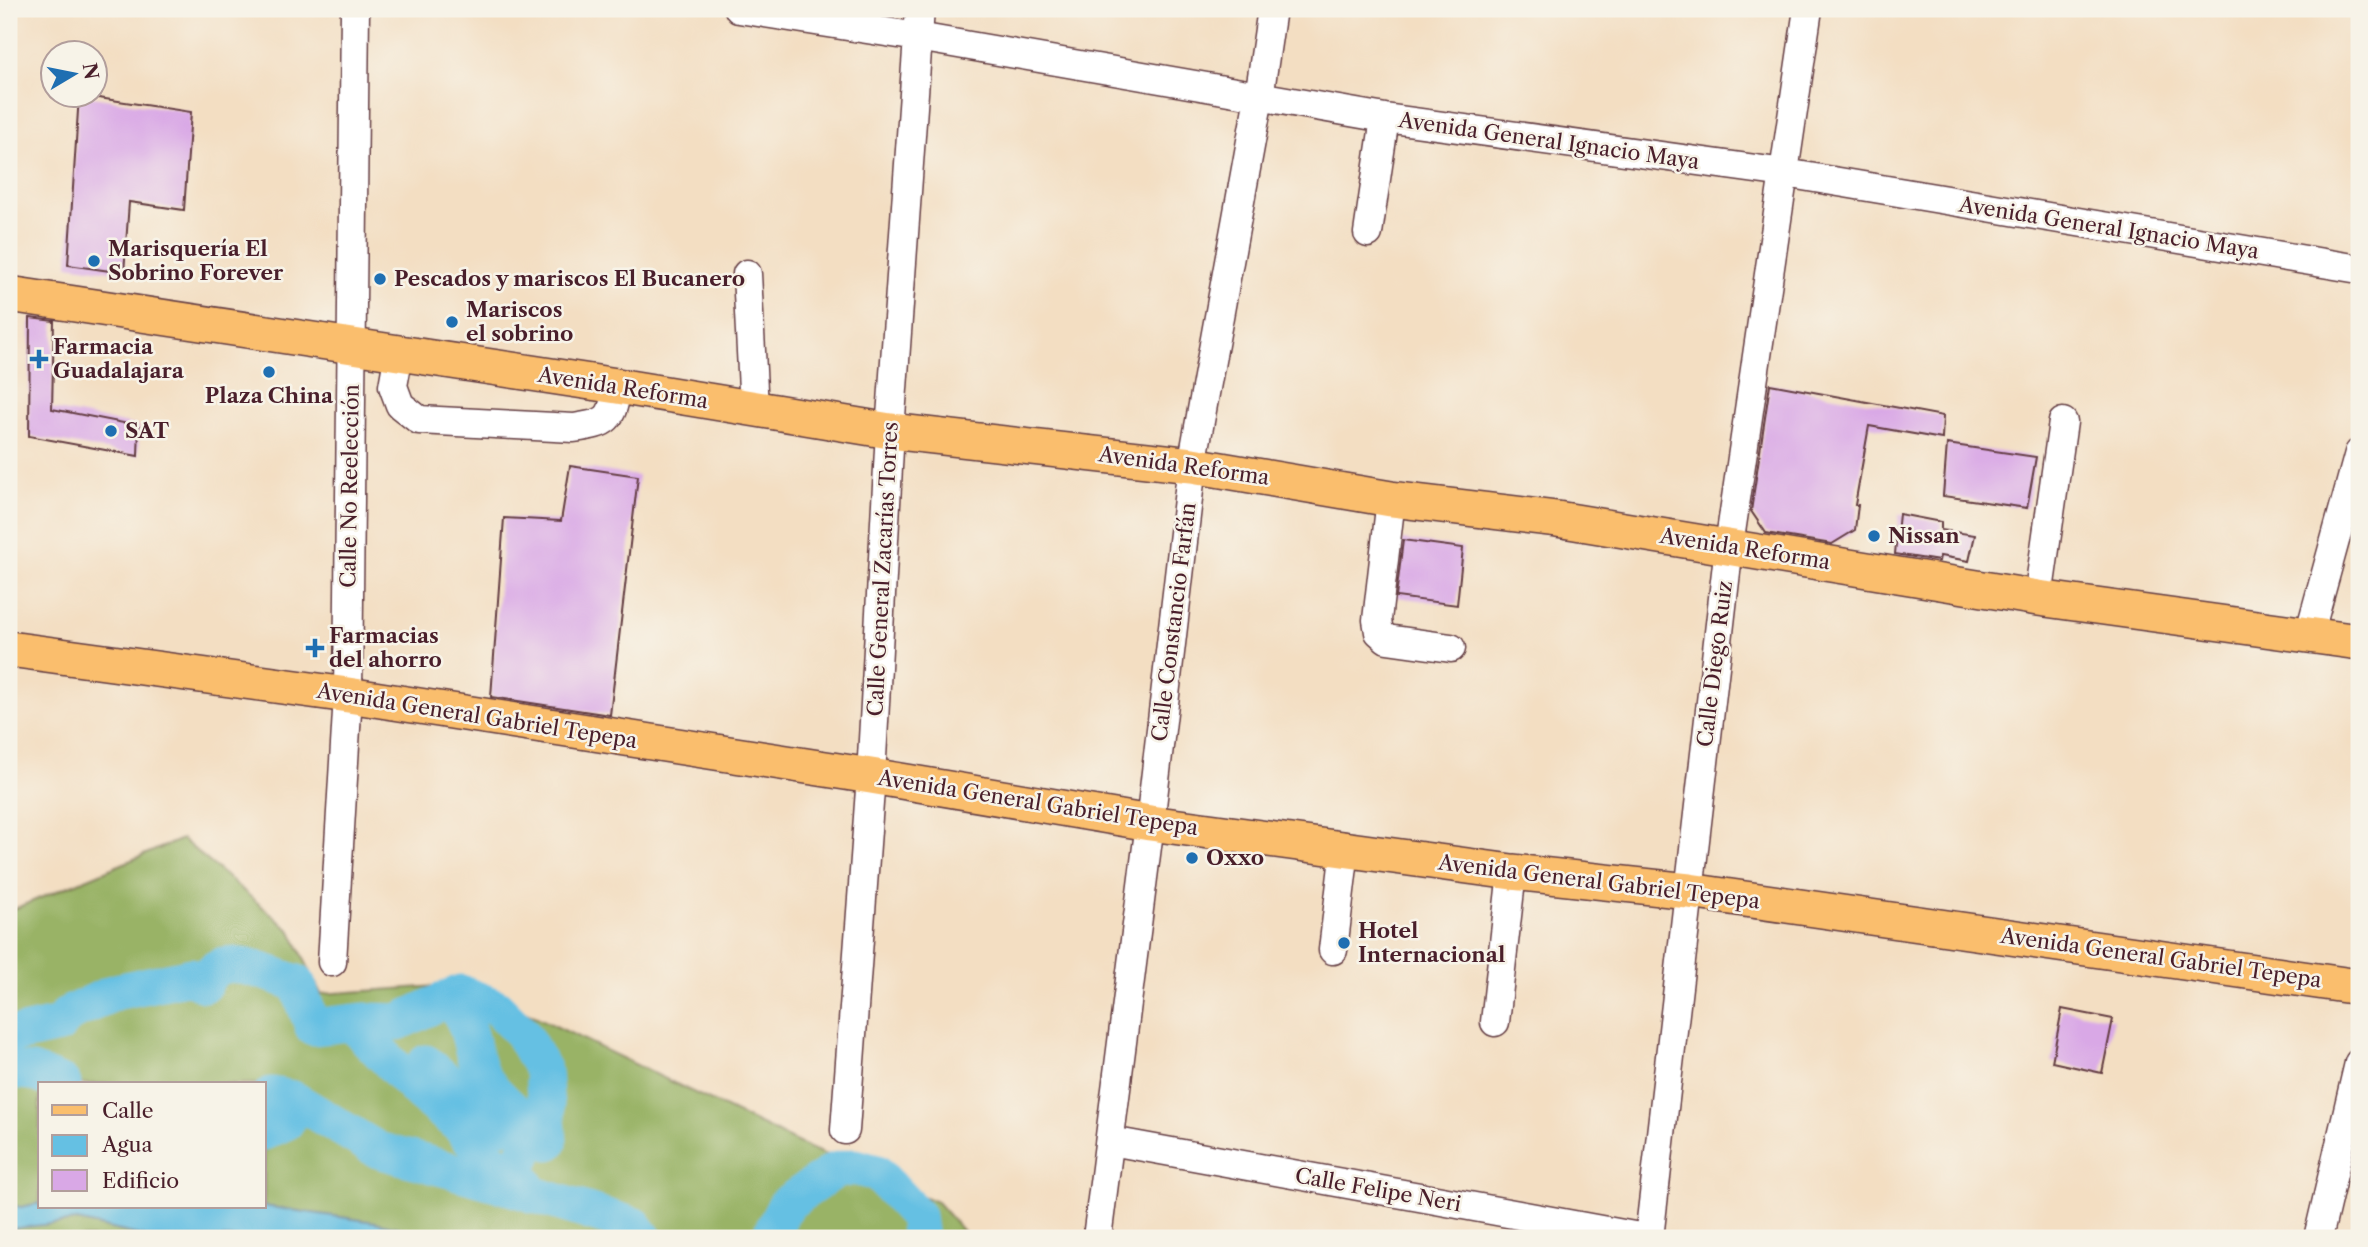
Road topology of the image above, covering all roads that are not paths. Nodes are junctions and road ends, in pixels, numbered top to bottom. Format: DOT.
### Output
graph roads {
  1 [pos="355,9"];
  2 [pos="739,9"];
  3 [pos="920,9"];
  4 [pos="1272,9"];
  5 [pos="1808,9"];
  6 [pos="918,37"];
  7 [pos="1259,97"];
  8 [pos="1385,118"];
  9 [pos="1785,173"];
  10 [pos="1368,233"];
  11 [pos="2359,269"];
  12 [pos="747,274"];
  13 [pos="9,294"];
  14 [pos="352,346"];
  15 [pos="399,353"];
  16 [pos="617,386"];
  17 [pos="754,410"];
  18 [pos="2063,422"];
  19 [pos="890,431"];
  20 [pos="2359,453"];
  21 [pos="1192,465"];
  22 [pos="1391,499"];
  23 [pos="1729,546"];
  24 [pos="2038,598"];
  25 [pos="2309,635"];
  26 [pos="2359,642"];
  27 [pos="1451,648"];
  28 [pos="9,649"];
  29 [pos="348,695"];
  30 [pos="871,776"];
  31 [pos="1150,823"];
  32 [pos="1345,849"];
  33 [pos="1512,872"];
  34 [pos="1689,891"];
  35 [pos="1333,950"];
  36 [pos="332,962"];
  37 [pos="2359,987"];
  38 [pos="1496,1022"];
  39 [pos="2359,1063"];
  40 [pos="845,1130"];
  41 [pos="1111,1141"];
  42 [pos="1097,1238"];
  43 [pos="1647,1238"];
  44 [pos="2318,1238"];
  1 -- 14 [label="street, Calle No Reelección"];
  2 -- 6 [label="street, Avenida General Ignacio Maya"];
  3 -- 6 [label="street, Calle General Zacarías Torres"];
  4 -- 7 [label="street, Calle Constancio Farfán"];
  5 -- 9 [label="street, Calle Diego Ruiz"];
  6 -- 7 [label="street, Avenida General Ignacio Maya"];
  6 -- 19 [label="street, Calle General Zacarías Torres"];
  7 -- 8 [label="street, Avenida General Ignacio Maya"];
  7 -- 21 [label="street, Calle Constancio Farfán"];
  8 -- 9 [label="street, Avenida General Ignacio Maya"];
  8 -- 10 [label="street"];
  9 -- 11 [label="street, Avenida General Ignacio Maya"];
  9 -- 23 [label="street, Calle Diego Ruiz"];
  12 -- 17 [label="street"];
  13 -- 14 [label="main road, Avenida Reforma"];
  14 -- 15 [label="main road, Avenida Reforma"];
  14 -- 29 [label="street, Calle No Reelección"];
  15 -- 16 [label="main road, Avenida Reforma"];
  15 -- 16 [label="street"];
  16 -- 17 [label="main road, Avenida Reforma"];
  17 -- 19 [label="main road, Avenida Reforma"];
  18 -- 24 [label="street"];
  19 -- 21 [label="main road, Avenida Reforma"];
  19 -- 30 [label="street, Calle General Zacarías Torres"];
  20 -- 25 [label="street"];
  21 -- 22 [label="main road, Avenida Reforma"];
  21 -- 31 [label="street, Calle Constancio Farfán"];
  22 -- 23 [label="main road, Avenida Reforma"];
  22 -- 27 [label="street"];
  23 -- 24 [label="main road, Avenida Reforma"];
  23 -- 34 [label="street, Calle Diego Ruiz"];
  24 -- 25 [label="main road, Avenida Reforma"];
  25 -- 26 [label="main road, Avenida Reforma"];
  28 -- 29 [label="main road, Avenida General Gabriel Tepepa"];
  29 -- 30 [label="main road, Avenida General Gabriel Tepepa"];
  29 -- 36 [label="street, Calle No Reelección"];
  30 -- 31 [label="main road, Avenida General Gabriel Tepepa"];
  30 -- 40 [label="street, Calle General Zacarías Torres"];
  31 -- 32 [label="main road, Avenida General Gabriel Tepepa"];
  31 -- 41 [label="street, Calle Constancio Farfán"];
  32 -- 33 [label="main road, Avenida General Gabriel Tepepa"];
  32 -- 35 [label="street"];
  33 -- 34 [label="main road, Avenida General Gabriel Tepepa"];
  33 -- 38 [label="street"];
  34 -- 37 [label="main road, Avenida General Gabriel Tepepa"];
  34 -- 43 [label="street, Calle Diego Ruiz"];
  39 -- 44 [label="street"];
  41 -- 42 [label="street, Calle Constancio Farfán"];
  41 -- 43 [label="street, Calle Felipe Neri"];
}
